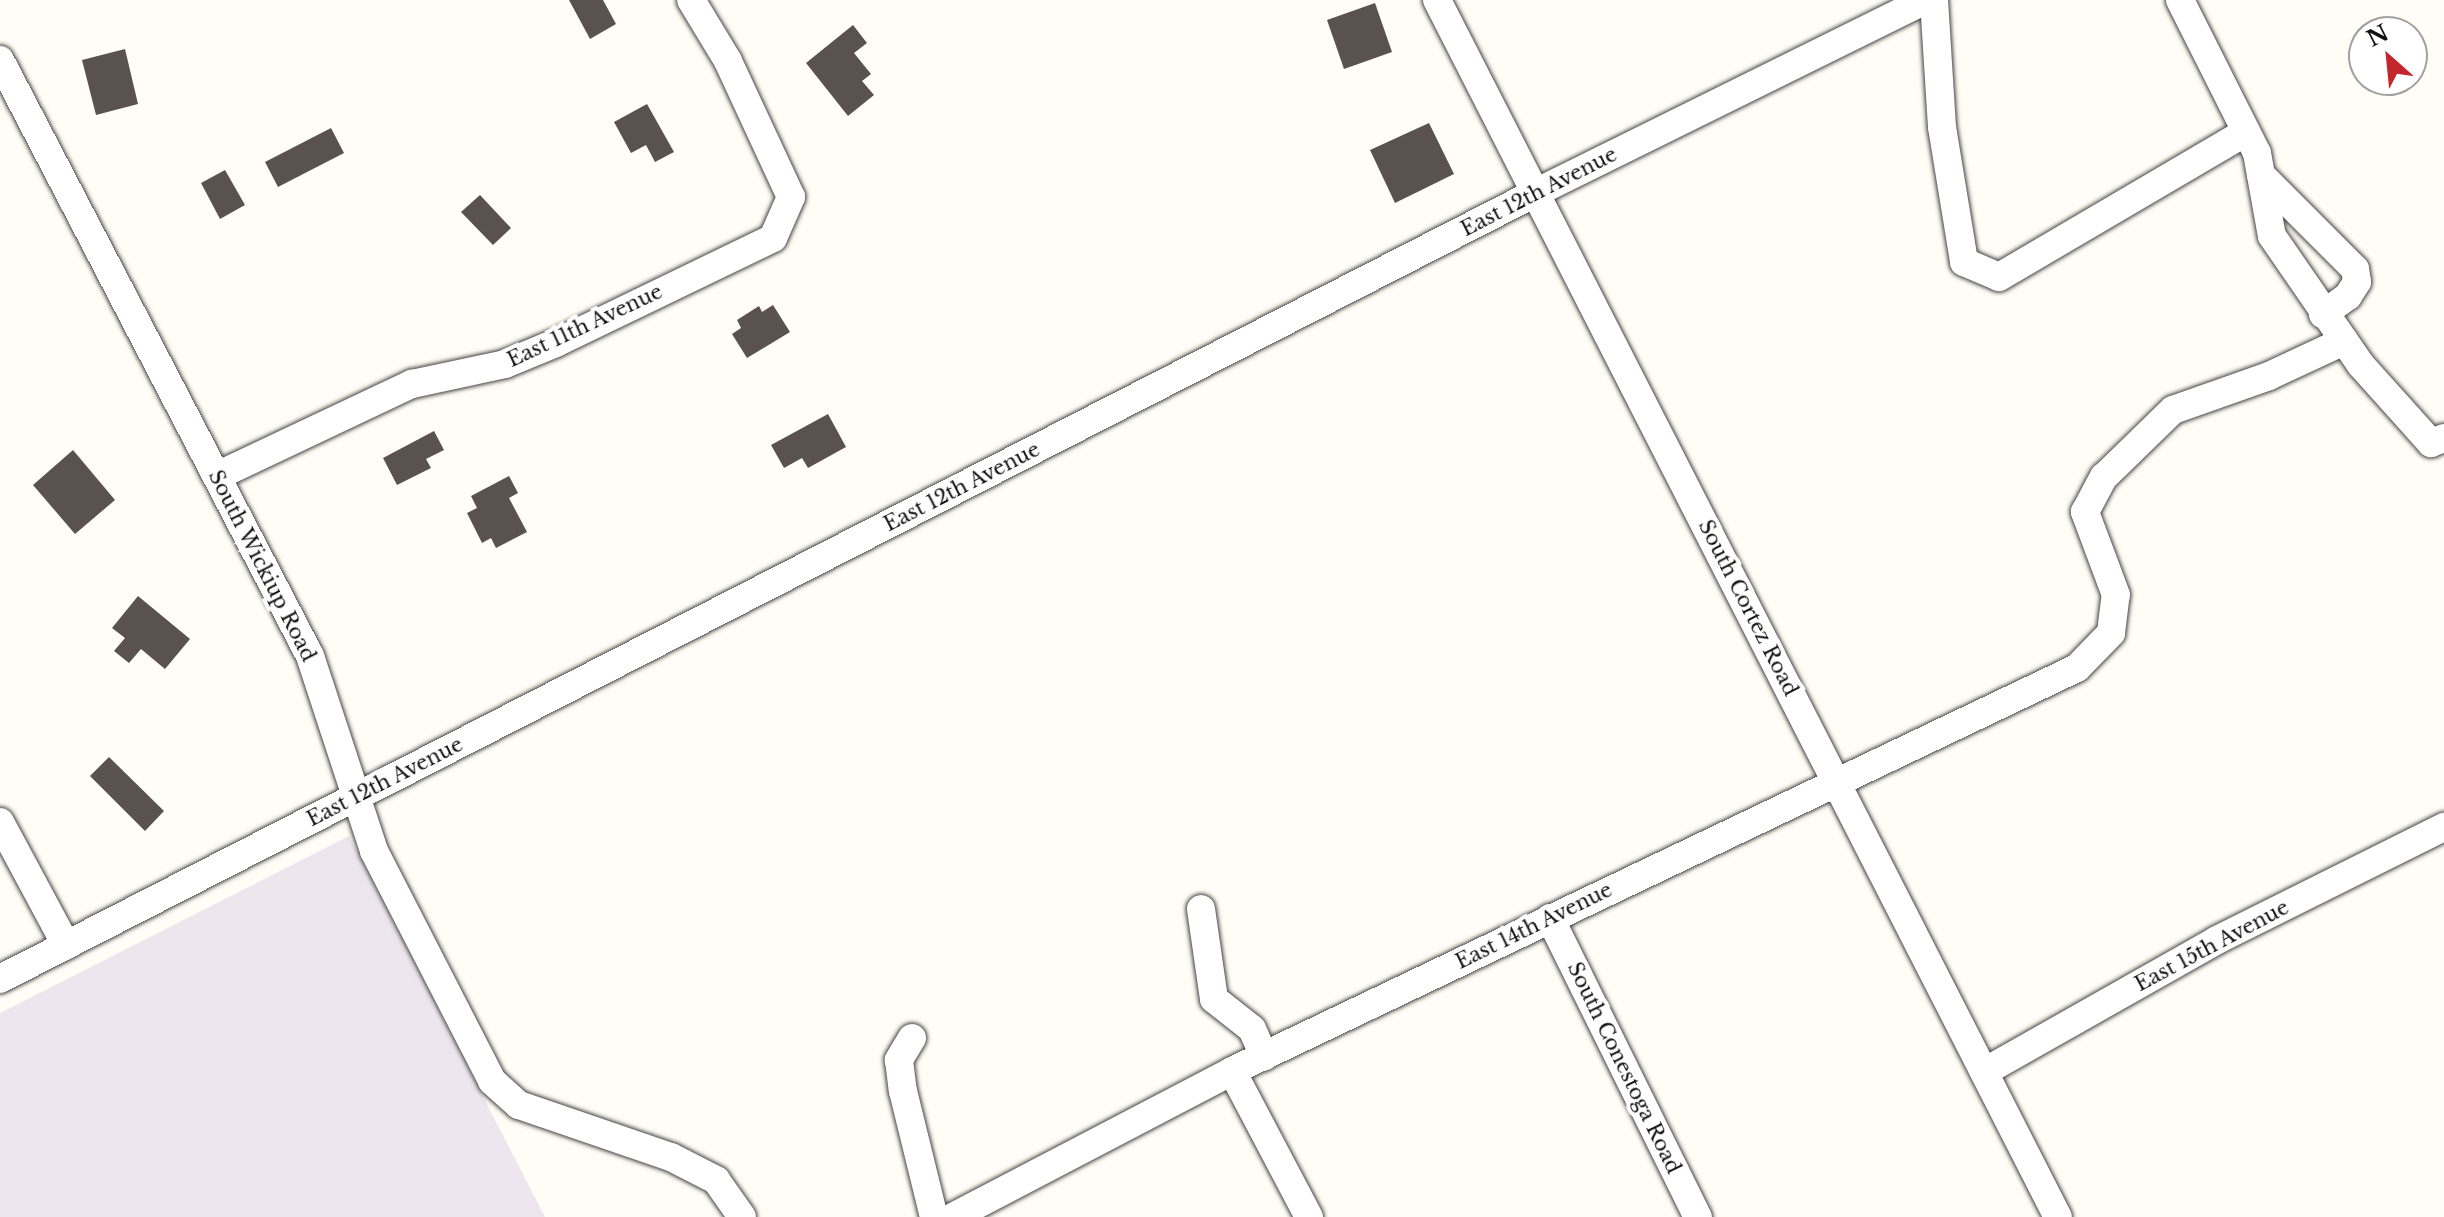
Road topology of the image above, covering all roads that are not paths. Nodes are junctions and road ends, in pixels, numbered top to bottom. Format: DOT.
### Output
graph roads {
  1 [pos="691,0"];
  2 [pos="1437,0"];
  3 [pos="1926,0"];
  4 [pos="1934,0"];
  5 [pos="2180,0"];
  6 [pos="0,60"];
  7 [pos="2254,153"];
  8 [pos="1535,193"];
  9 [pos="2303,213"];
  10 [pos="2279,246"];
  11 [pos="2323,314"];
  12 [pos="2344,341"];
  13 [pos="2444,438"];
  14 [pos="217,476"];
  15 [pos="1837,782"];
  16 [pos="356,797"];
  17 [pos="0,822"];
  18 [pos="2444,827"];
  19 [pos="1201,909"];
  20 [pos="1550,918"];
  21 [pos="66,945"];
  22 [pos="0,979"];
  23 [pos="912,1038"];
  24 [pos="1264,1056"];
  25 [pos="1232,1071"];
  26 [pos="1984,1072"];
  27 [pos="742,1217"];
  28 [pos="934,1217"];
  29 [pos="953,1217"];
  30 [pos="1309,1217"];
  31 [pos="1698,1217"];
  32 [pos="2058,1217"];
  1 -- 14 [label="street, East 11th Avenue"];
  2 -- 8 [label="street, South Cortez Road"];
  3 -- 8 [label="street, East 12th Avenue"];
  4 -- 7 [label="street"];
  5 -- 7 [label="street"];
  6 -- 14 [label="street, South Wickiup Road"];
  7 -- 9 [label="street"];
  7 -- 10 [label="street"];
  8 -- 15 [label="street, South Cortez Road"];
  8 -- 16 [label="street, East 12th Avenue"];
  9 -- 10 [label="street"];
  9 -- 11 [label="street"];
  10 -- 11 [label="street"];
  11 -- 12 [label="street"];
  12 -- 13 [label="street"];
  12 -- 15 [label="street, East 14th Avenue"];
  14 -- 16 [label="street, South Wickiup Road"];
  15 -- 20 [label="street, East 14th Avenue"];
  15 -- 26 [label="street, South Cortez Road"];
  16 -- 21 [label="street, East 12th Avenue"];
  16 -- 27 [label="street, South Wickiup Road"];
  17 -- 21 [label="street"];
  18 -- 26 [label="street, East 15th Avenue"];
  19 -- 24 [label="street"];
  20 -- 24 [label="street, East 14th Avenue"];
  20 -- 31 [label="street, South Conestoga Road"];
  21 -- 22 [label="street, East 12th Avenue"];
  23 -- 28 [label="street"];
  24 -- 25 [label="street, East 14th Avenue"];
  25 -- 29 [label="street, East 14th Avenue"];
  25 -- 30 [label="street"];
  26 -- 32 [label="street, South Cortez Road"];
}
